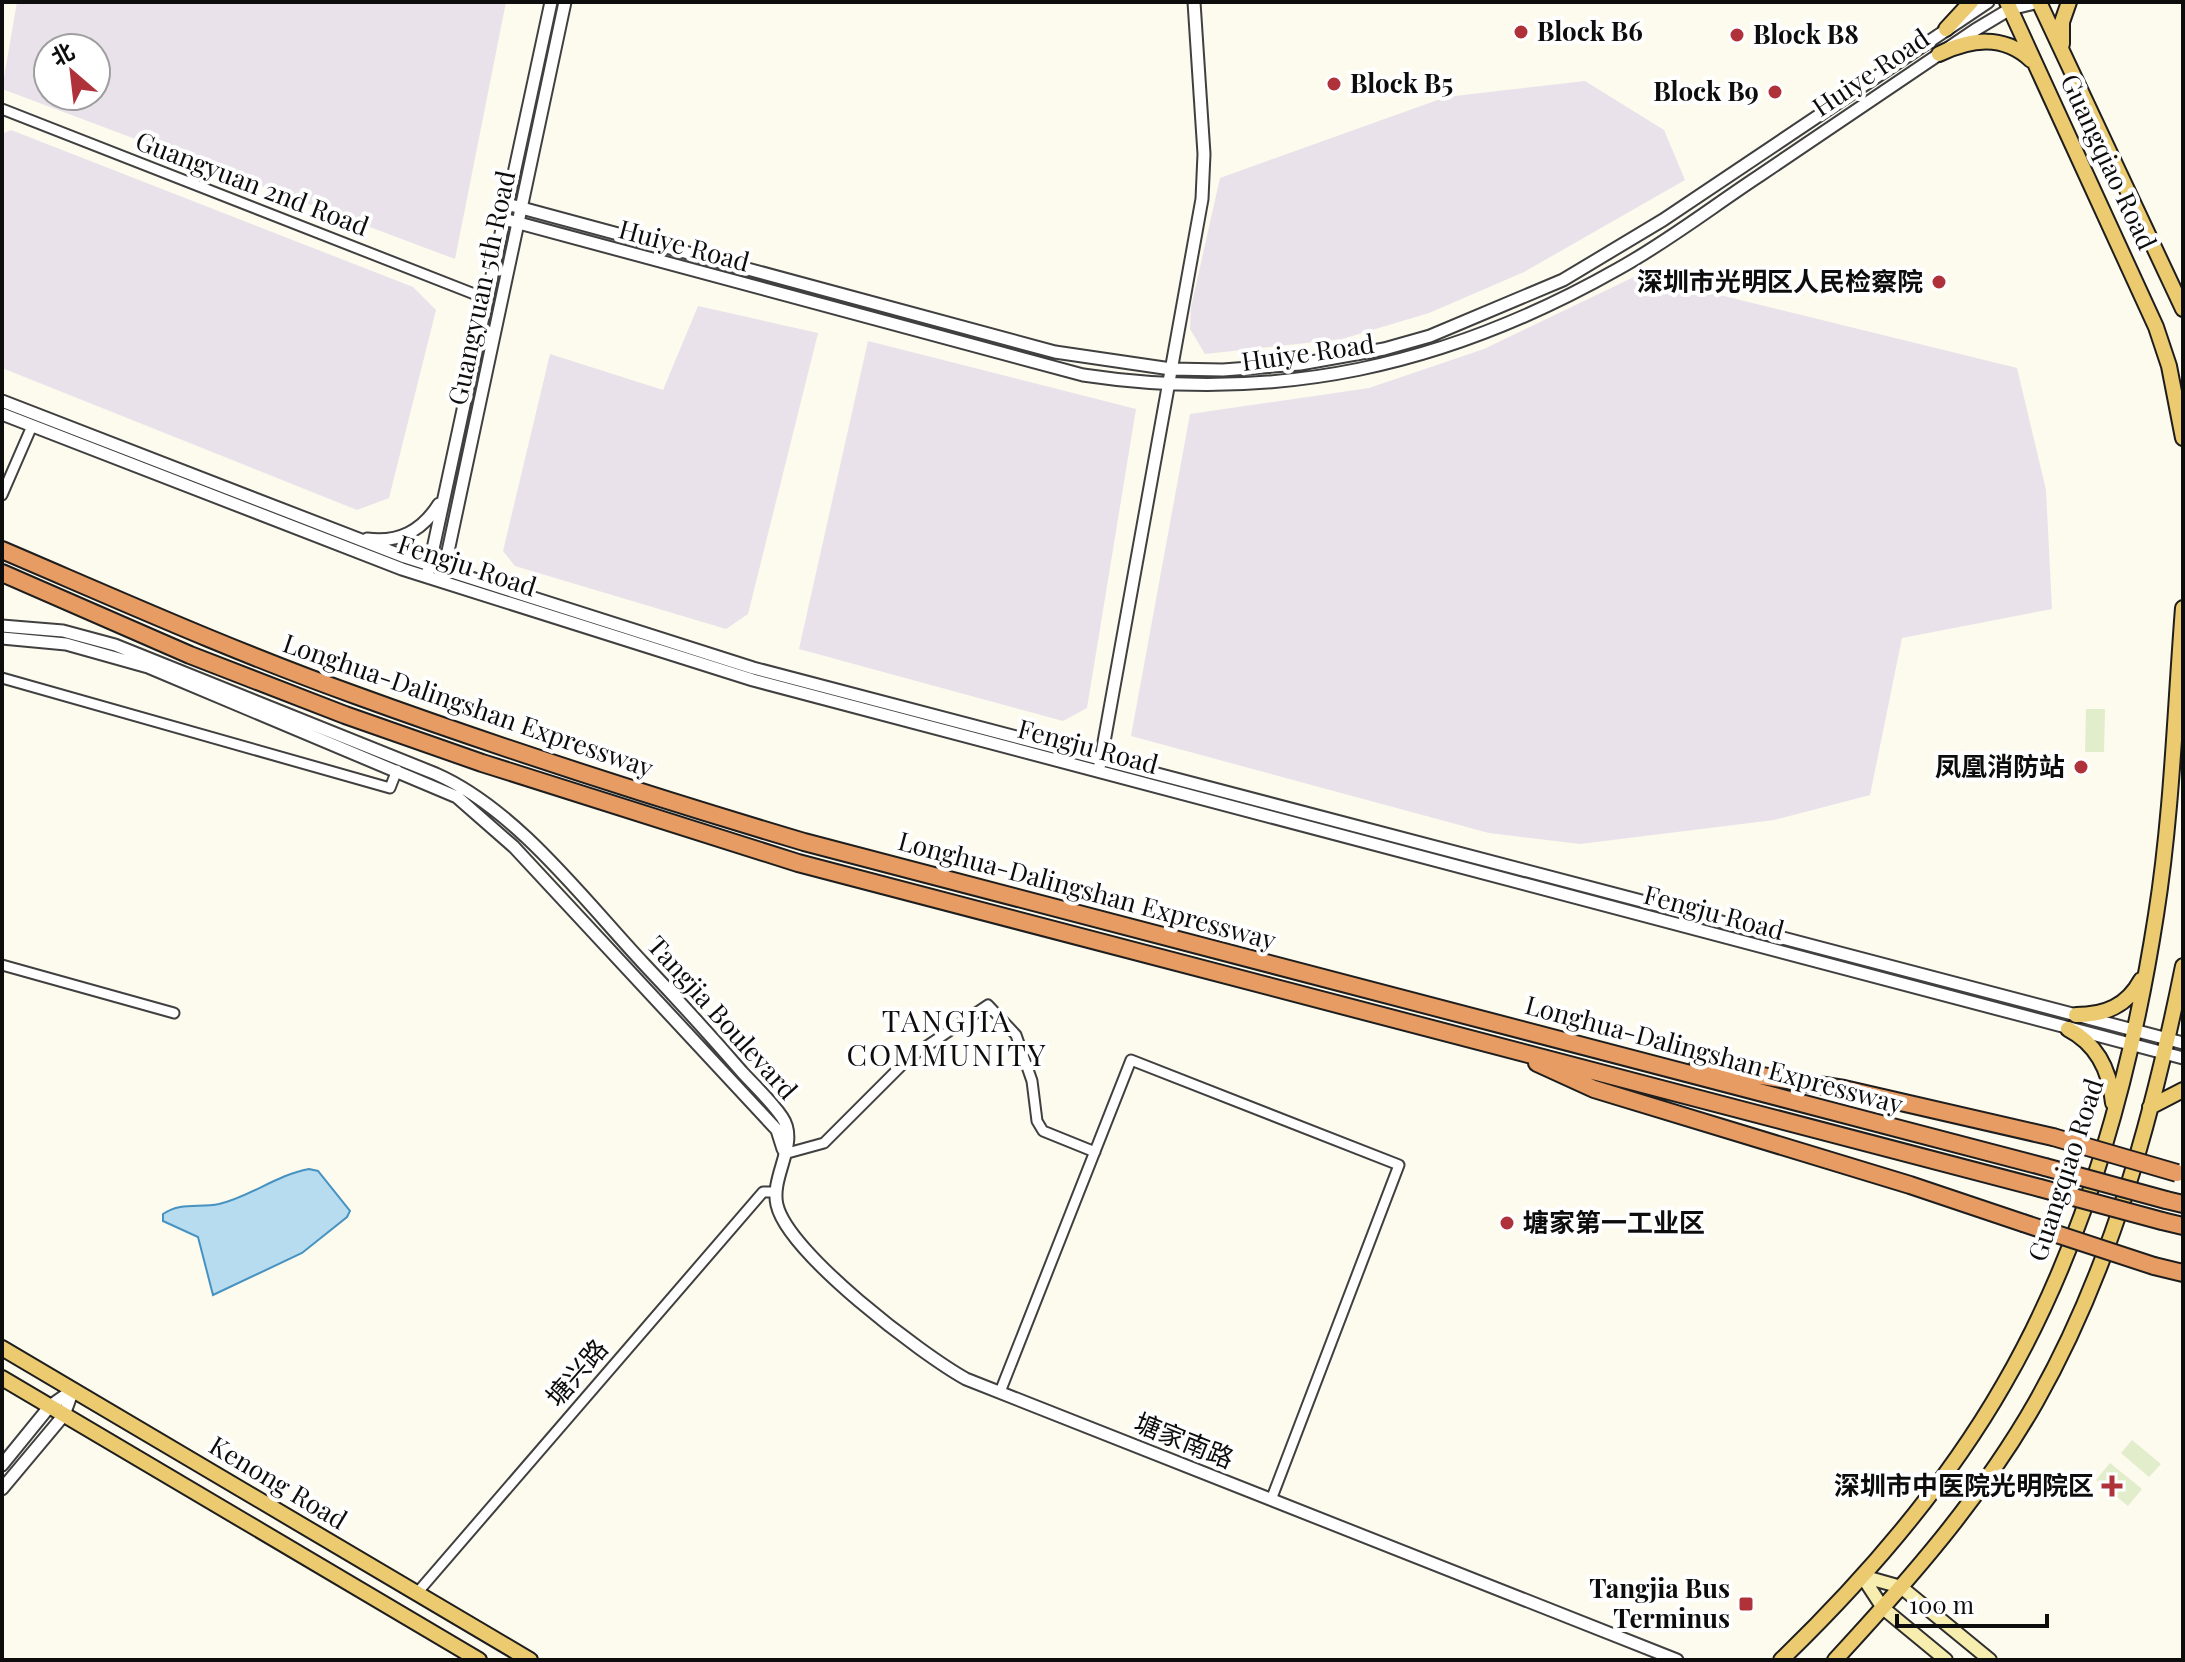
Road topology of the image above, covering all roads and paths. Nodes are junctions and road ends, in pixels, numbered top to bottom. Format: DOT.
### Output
graph roads {
  1 [pos="551,2"];
  2 [pos="565,2"];
  3 [pos="1194,2"];
  4 [pos="1971,2"];
  5 [pos="1988,2"];
  6 [pos="2039,2"];
  7 [pos="2069,2"];
  8 [pos="2008,5"];
  9 [pos="1946,29"];
  10 [pos="2063,53"];
  11 [pos="1939,54"];
  12 [pos="2036,66"];
  13 [pos="2,109"];
  14 [pos="507,204"];
  15 [pos="522,207"];
  16 [pos="504,219"];
  17 [pos="518,224"];
  18 [pos="487,299"];
  19 [pos="2183,309"];
  20 [pos="1171,369"];
  21 [pos="1168,385"];
  22 [pos="2,401"];
  23 [pos="2,414"];
  24 [pos="32,426"];
  25 [pos="2183,438"];
  26 [pos="445,491"];
  27 [pos="2,495"];
  28 [pos="351,536"];
  29 [pos="2,550"];
  30 [pos="2,573"];
  31 [pos="434,574"];
  32 [pos="2183,608"];
  33 [pos="2,626"];
  34 [pos="2,638"];
  35 [pos="2,678"];
  36 [pos="1101,760"];
  37 [pos="397,770"];
  38 [pos="1098,773"];
  39 [pos="2,965"];
  40 [pos="2183,967"];
  41 [pos="2145,972"];
  42 [pos="174,1013"];
  43 [pos="2076,1015"];
  44 [pos="2068,1029"];
  45 [pos="2132,1037"];
  46 [pos="1562,1040"];
  47 [pos="2172,1045"];
  48 [pos="1503,1046"];
  49 [pos="2183,1058"];
  50 [pos="2183,1090"];
  51 [pos="2150,1107"];
  52 [pos="2113,1119"];
  53 [pos="1095,1152"];
  54 [pos="784,1154"];
  55 [pos="2180,1173"];
  56 [pos="775,1192"];
  57 [pos="2183,1204"];
  58 [pos="2183,1226"];
  59 [pos="2183,1273"];
  60 [pos="2,1348"];
  61 [pos="2,1378"];
  62 [pos="73,1390"];
  63 [pos="1000,1392"];
  64 [pos="50,1406"];
  65 [pos="64,1415"];
  66 [pos="2,1465"];
  67 [pos="2,1489"];
  68 [pos="1271,1500"];
  69 [pos="1862,1576"];
  70 [pos="1901,1587"];
  71 [pos="417,1593"];
  72 [pos="1883,1608"];
  73 [pos="479,1660"];
  74 [pos="530,1660"];
  75 [pos="1677,1660"];
  76 [pos="1781,1660"];
  77 [pos="1835,1660"];
  78 [pos="1946,1660"];
  79 [pos="1990,1660"];
  1 -- 14 [label="street, Guangyuan 5th Road"];
  2 -- 15 [label="street, Guangyuan 5th Road"];
  3 -- 20 [label="street"];
  4 -- 9 [label="main road"];
  5 -- 9 [label="street, Huiye Road"];
  6 -- 8 [label="street, Huiye Road"];
  6 -- 10 [label="main road, Guangqiao Road"];
  7 -- 10 [label="main road"];
  8 -- 11 [label="street, Huiye Road"];
  8 -- 12 [label="main road, Guangqiao Road"];
  9 -- 20 [label="street, Huiye Road"];
  10 -- 19 [label="main road, Guangqiao Road"];
  11 -- 12 [label="main road"];
  11 -- 21 [label="street, Huiye Road"];
  12 -- 25 [label="main road, Guangqiao Road"];
  13 -- 18 [label="street, Guangyuan 2nd Road"];
  14 -- 15 [label="street, Huiye Road"];
  14 -- 16 [label="street, Guangyuan 5th Road"];
  15 -- 17 [label="street, Guangyuan 5th Road"];
  15 -- 20 [label="street, Huiye Road"];
  16 -- 17 [label="street, Huiye Road"];
  16 -- 18 [label="street, Guangyuan 5th Road"];
  17 -- 21 [label="street, Huiye Road"];
  17 -- 31 [label="street, Guangyuan 5th Road"];
  18 -- 26 [label="street, Guangyuan 5th Road"];
  20 -- 21 [label="street"];
  21 -- 36 [label="street"];
  22 -- 28 [label="street, Fengju Road"];
  23 -- 24 [label="street, Fengju Road"];
  24 -- 27 [label="street"];
  24 -- 31 [label="street, Fengju Road"];
  26 -- 28 [label="street"];
  26 -- 31 [label="street, Guangyuan 5th Road"];
  28 -- 31 [label="street, Fengju Road"];
  29 -- 46 [label="highway, Longhua-Dalingshan Expressway"];
  30 -- 48 [label="highway, Longhua-Dalingshan Expressway"];
  31 -- 36 [label="street, Fengju Road"];
  31 -- 38 [label="street, Fengju Road"];
  32 -- 41 [label="main road, Guangqiao Road"];
  33 -- 54 [label="street, Tangjia Boulevard"];
  34 -- 37 [label="street, Tangjia Boulevard"];
  35 -- 37 [label="street"];
  36 -- 38 [label="street"];
  36 -- 43 [label="street, Fengju Road"];
  37 -- 54 [label="street, Tangjia Boulevard"];
  38 -- 44 [label="street, Fengju Road"];
  39 -- 42 [label="street"];
  40 -- 47 [label="main road"];
  41 -- 43 [label="main road"];
  41 -- 45 [label="main road, Guangqiao Road"];
  43 -- 45 [label="street, Fengju Road"];
  44 -- 45 [label="street, Fengju Road"];
  44 -- 52 [label="main road"];
  45 -- 47 [label="street, Fengju Road"];
  45 -- 52 [label="main road, Guangqiao Road"];
  46 -- 55 [label="highway, bridge"];
  46 -- 57 [label="highway, Longhua-Dalingshan Expressway, bridge"];
  47 -- 49 [label="street, Fengju Road"];
  47 -- 51 [label="main road"];
  48 -- 58 [label="highway, Longhua-Dalingshan Expressway, bridge"];
  48 -- 59 [label="highway, bridge"];
  50 -- 51 [label="main road"];
  51 -- 70 [label="main road"];
  52 -- 69 [label="main road, Guangqiao Road"];
  53 -- 54 [label="street"];
  53 -- 63 [label="street"];
  53 -- 68 [label="street"];
  54 -- 56 [label="street"];
  56 -- 63 [label="street, 塘家南路"];
  56 -- 71 [label="street, 塘兴路"];
  60 -- 62 [label="main road, Kenong Road"];
  61 -- 64 [label="main road, Kenong Road"];
  62 -- 64 [label="street"];
  62 -- 65 [label="street"];
  62 -- 71 [label="main road, Kenong Road"];
  63 -- 68 [label="street, 塘家南路"];
  64 -- 65 [label="main road, Kenong Road"];
  64 -- 66 [label="street"];
  65 -- 67 [label="street"];
  65 -- 73 [label="main road, Kenong Road"];
  68 -- 75 [label="street, 塘家南路"];
  69 -- 70 [label="main road"];
  69 -- 72 [label="main road"];
  69 -- 76 [label="main road, Guangqiao Road"];
  70 -- 72 [label="main road"];
  70 -- 79 [label="main road"];
  71 -- 74 [label="main road, Kenong Road"];
  72 -- 77 [label="main road"];
  72 -- 78 [label="main road"];
}
